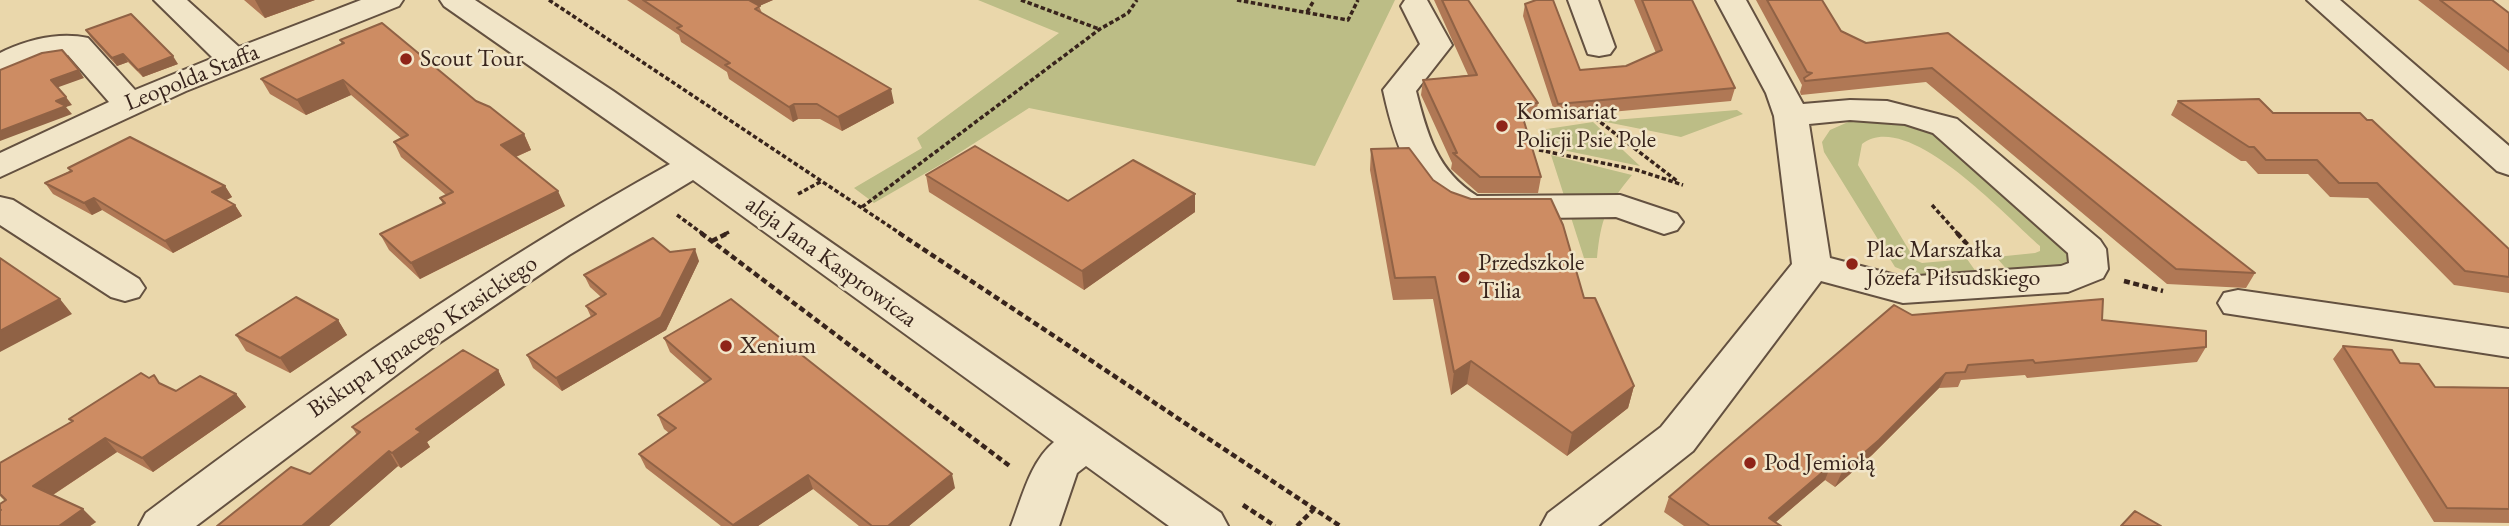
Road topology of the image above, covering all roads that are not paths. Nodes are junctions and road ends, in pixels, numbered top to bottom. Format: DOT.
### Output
graph roads {
  1 [pos="169,0"];
  2 [pos="388,0"];
  3 [pos="456,0"];
  4 [pos="1583,0"];
  5 [pos="1731,0"];
  6 [pos="2322,0"];
  7 [pos="1416,6"];
  8 [pos="1599,47"];
  9 [pos="234,61"];
  10 [pos="0,68"];
  11 [pos="129,104"];
  12 [pos="1791,116"];
  13 [pos="695,164"];
  14 [pos="2509,164"];
  15 [pos="0,166"];
  16 [pos="0,208"];
  17 [pos="1664,222"];
  18 [pos="1812,266"];
  19 [pos="125,288"];
  20 [pos="2238,303"];
  21 [pos="2509,343"];
  22 [pos="1084,442"];
  23 [pos="163,526"];
  24 [pos="1035,526"];
  25 [pos="1204,526"];
  26 [pos="1565,526"];
  1 -- 9 [label="street"];
  2 -- 9 [label="street, Leopolda Staffa"];
  3 -- 13 [label="street, aleja Jana Kasprowicza"];
  4 -- 8 [label="street"];
  5 -- 12 [label="street"];
  6 -- 14 [label="street"];
  7 -- 17 [label="street"];
  9 -- 11 [label="street, Leopolda Staffa"];
  10 -- 11 [label="street"];
  11 -- 15 [label="street, Leopolda Staffa"];
  12 -- 18 [label="street"];
  12 -- 18 [label="street"];
  13 -- 22 [label="street, aleja Jana Kasprowicza"];
  13 -- 23 [label="street, Biskupa Ignacego Krasickiego"];
  16 -- 19 [label="street"];
  18 -- 26 [label="street"];
  20 -- 21 [label="street"];
  22 -- 24 [label="street"];
  22 -- 25 [label="street, aleja Jana Kasprowicza"];
}
